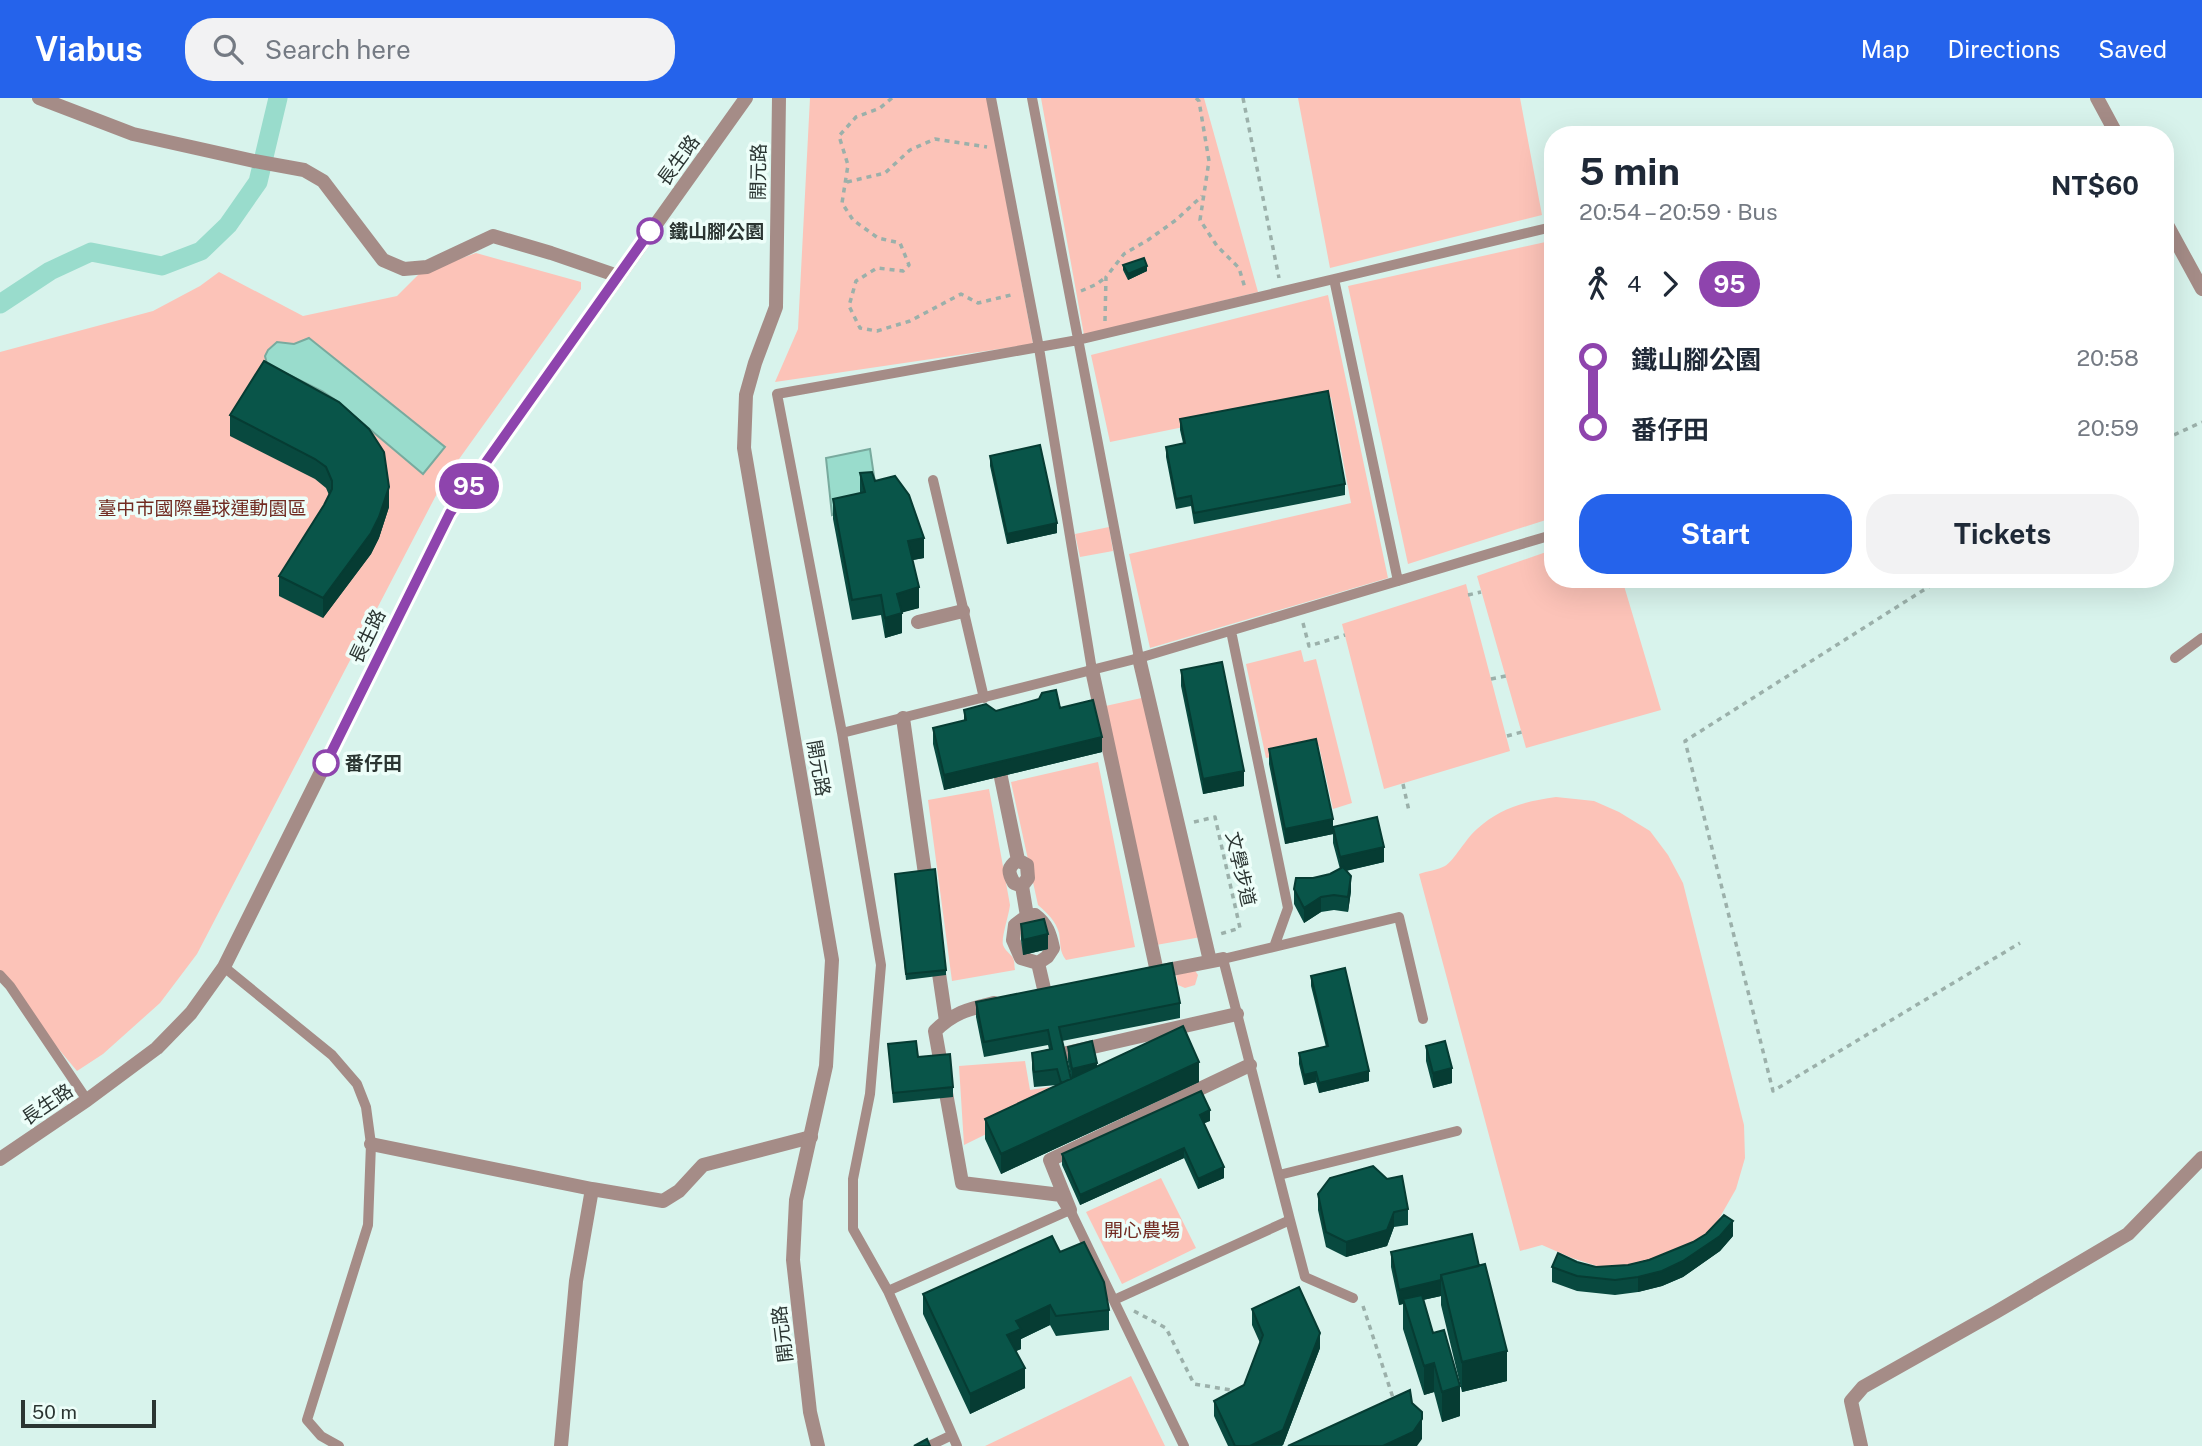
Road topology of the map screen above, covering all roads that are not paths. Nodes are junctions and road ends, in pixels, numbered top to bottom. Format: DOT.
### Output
graph roads {
  1 [pos="39,98"];
  2 [pos="746,98"];
  3 [pos="779,98"];
  4 [pos="991,98"];
  5 [pos="1032,98"];
  6 [pos="2097,98"];
  7 [pos="2112,126"];
  8 [pos="1544,229"];
  9 [pos="2174,238"];
  10 [pos="618,276"];
  11 [pos="1334,279"];
  12 [pos="2202,289"];
  13 [pos="1078,340"];
  14 [pos="1039,348"];
  15 [pos="933,480"];
  16 [pos="1544,537"];
  17 [pos="1398,581"];
  18 [pos="963,611"];
  19 [pos="918,622"];
  20 [pos="1231,631"];
  21 [pos="2202,638"];
  22 [pos="2175,658"];
  23 [pos="1139,659"];
  24 [pos="1092,670"];
  25 [pos="985,705"];
  26 [pos="903,718"];
  27 [pos="842,733"];
  28 [pos="992,739"];
  29 [pos="928,897"];
  30 [pos="1027,916"];
  31 [pos="1274,947"];
  32 [pos="936,952"];
  33 [pos="1217,960"];
  34 [pos="1038,963"];
  35 [pos="224,967"];
  36 [pos="1157,972"];
  37 [pos="0,975"];
  38 [pos="1132,977"];
  39 [pos="1005,1001"];
  40 [pos="1237,1014"];
  41 [pos="1050,1018"];
  42 [pos="1423,1019"];
  43 [pos="946,1021"];
  44 [pos="1058,1055"];
  45 [pos="1250,1065"];
  46 [pos="87,1100"];
  47 [pos="1457,1131"];
  48 [pos="811,1137"];
  49 [pos="371,1144"];
  50 [pos="0,1158"];
  51 [pos="2202,1158"];
  52 [pos="1279,1175"];
  53 [pos="592,1189"];
  54 [pos="1070,1210"];
  55 [pos="1290,1220"];
  56 [pos="888,1292"];
  57 [pos="1353,1298"];
  58 [pos="1114,1300"];
  59 [pos="952,1435"];
  60 [pos="339,1446"];
  61 [pos="561,1446"];
  62 [pos="818,1446"];
  63 [pos="929,1446"];
  64 [pos="957,1446"];
  65 [pos="1184,1446"];
  66 [pos="1861,1446"];
  1 -- 10 [label="street"];
  2 -- 10 [label="street, 長生路"];
  3 -- 48 [label="street, 開元路"];
  4 -- 14 [label="lane"];
  5 -- 13 [label="lane"];
  6 -- 7 [label="street"];
  8 -- 11 [label="lane"];
  9 -- 12 [label="street"];
  10 -- 35 [label="street, 長生路"];
  11 -- 13 [label="lane"];
  11 -- 17 [label="lane"];
  13 -- 14 [label="lane"];
  13 -- 23 [label="lane"];
  14 -- 24 [label="lane"];
  14 -- 27 [label="lane"];
  15 -- 18 [label="lane"];
  16 -- 17 [label="lane"];
  17 -- 20 [label="lane"];
  18 -- 19 [label="street"];
  18 -- 25 [label="lane"];
  20 -- 23 [label="lane"];
  20 -- 31 [label="lane"];
  21 -- 22 [label="lane"];
  23 -- 24 [label="lane"];
  23 -- 33 [label="street"];
  24 -- 25 [label="lane"];
  24 -- 36 [label="street"];
  25 -- 26 [label="lane"];
  26 -- 27 [label="lane"];
  26 -- 29 [label="street"];
  27 -- 56 [label="lane"];
  28 -- 30 [label="street"];
  30 -- 34 [label="street"];
  30 -- 34 [label="street"];
  31 -- 33 [label="lane"];
  31 -- 42 [label="lane"];
  32 -- 43 [label="street"];
  33 -- 36 [label="street"];
  33 -- 40 [label="lane"];
  34 -- 41 [label="street"];
  35 -- 46 [label="street, 長生路"];
  35 -- 49 [label="lane"];
  36 -- 38 [label="street"];
  37 -- 46 [label="lane"];
  39 -- 43 [label="street"];
  40 -- 44 [label="street"];
  40 -- 45 [label="lane"];
  43 -- 54 [label="street"];
  45 -- 52 [label="lane"];
  45 -- 54 [label="street"];
  46 -- 50 [label="street, 長生路"];
  47 -- 52 [label="lane"];
  48 -- 53 [label="street"];
  48 -- 62 [label="street, 開元路"];
  49 -- 53 [label="street"];
  49 -- 60 [label="lane"];
  51 -- 66 [label="street"];
  52 -- 55 [label="lane"];
  53 -- 61 [label="street"];
  54 -- 56 [label="lane"];
  54 -- 58 [label="lane"];
  55 -- 57 [label="lane"];
  55 -- 58 [label="lane"];
  56 -- 59 [label="lane"];
  58 -- 65 [label="lane"];
  59 -- 63 [label="lane"];
  59 -- 64 [label="lane"];
}
